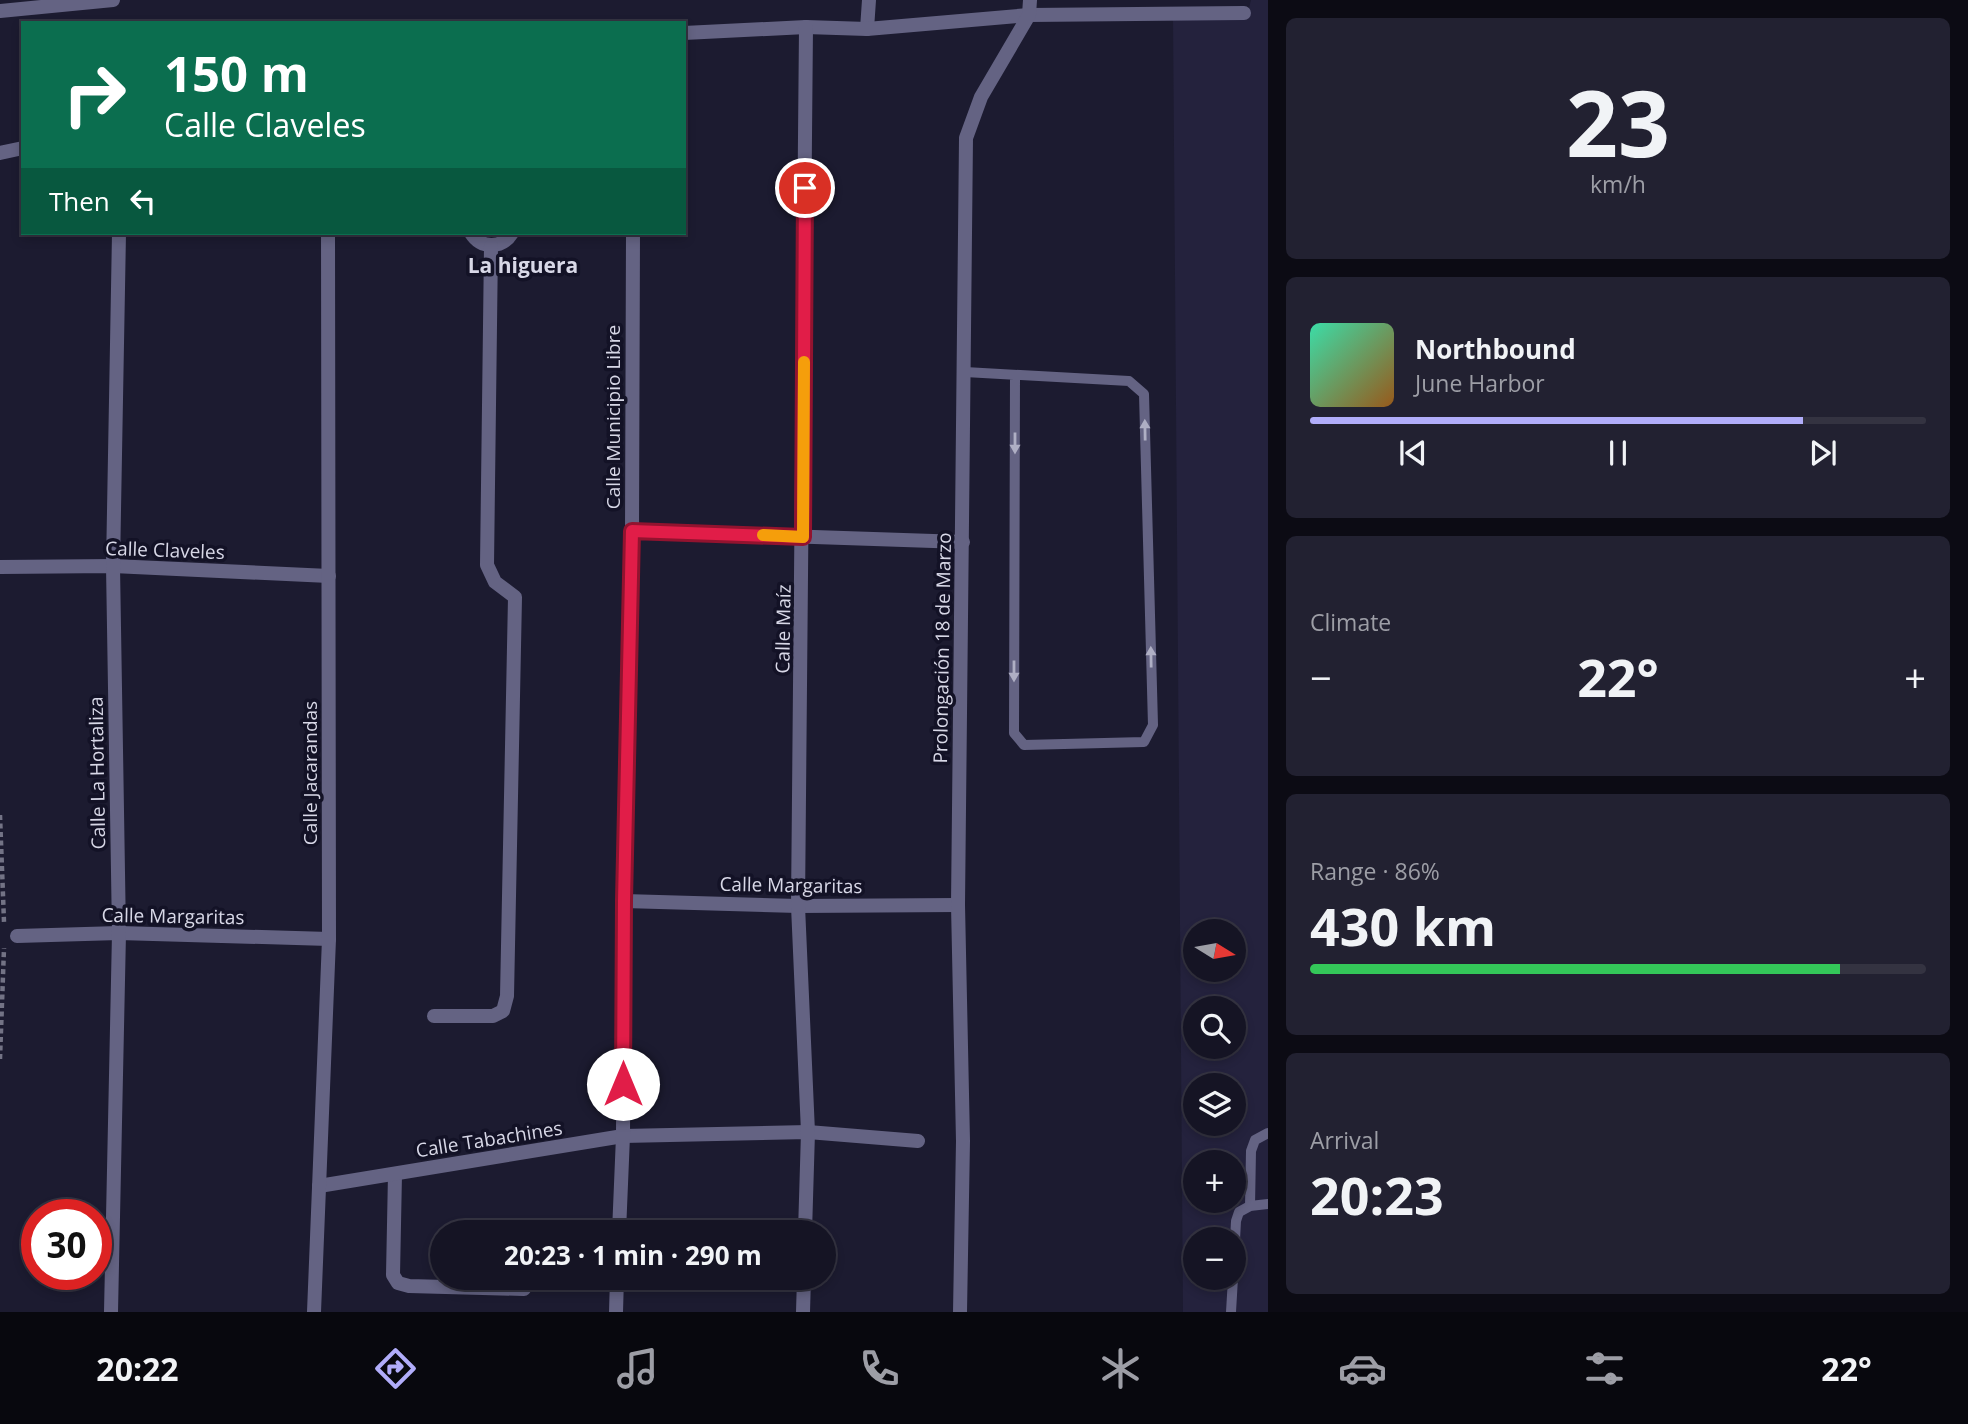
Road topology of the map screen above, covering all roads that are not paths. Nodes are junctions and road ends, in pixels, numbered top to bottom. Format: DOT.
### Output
graph roads {
  1 [pos="113,0"];
  2 [pos="869,0"];
  3 [pos="1030,0"];
  4 [pos="0,11"];
  5 [pos="1244,13"];
  6 [pos="1029,15"];
  7 [pos="806,27"];
  8 [pos="867,29"];
  9 [pos="686,33"];
  10 [pos="21,148"];
  11 [pos="0,153"];
  12 [pos="119,235"];
  13 [pos="328,235"];
  14 [pos="473,235"];
  15 [pos="510,235"];
  16 [pos="634,235"];
  17 [pos="491,246"];
  18 [pos="965,372"];
  19 [pos="1015,375"];
  20 [pos="632,531"];
  21 [pos="803,537"];
  22 [pos="964,542"];
  23 [pos="113,566"];
  24 [pos="0,567"];
  25 [pos="329,576"];
  26 [pos="624,901"];
  27 [pos="958,905"];
  28 [pos="798,906"];
  29 [pos="119,933"];
  30 [pos="11,937"];
  31 [pos="329,939"];
  32 [pos="434,1016"];
  33 [pos="808,1132"];
  34 [pos="1268,1133"];
  35 [pos="623,1136"];
  36 [pos="918,1141"];
  37 [pos="395,1174"];
  38 [pos="319,1186"];
  39 [pos="1268,1204"];
  40 [pos="1250,1206"];
  41 [pos="620,1220"];
  42 [pos="805,1220"];
  43 [pos="1236,1227"];
  44 [pos="430,1287"];
  45 [pos="617,1290"];
  46 [pos="804,1290"];
  47 [pos="1232,1290"];
  48 [pos="111,1312"];
  49 [pos="314,1312"];
  50 [pos="616,1312"];
  51 [pos="803,1312"];
  52 [pos="960,1312"];
  53 [pos="1231,1312"];
  1 -- 4 [label="street"];
  2 -- 8 [label="street"];
  3 -- 6 [label="street, Prolongación 18 de Marzo"];
  5 -- 6 [label="street"];
  6 -- 8 [label="street"];
  6 -- 18 [label="street, Prolongación 18 de Marzo"];
  7 -- 8 [label="street"];
  7 -- 9 [label="street"];
  7 -- 21 [label="street, Calle Maíz"];
  10 -- 11 [label="street"];
  12 -- 23 [label="street, Calle La Hortaliza"];
  13 -- 25 [label="street, Calle Jacarandas"];
  14 -- 17 [label="street"];
  15 -- 17 [label="street"];
  16 -- 20 [label="street, Calle Municipio Libre"];
  17 -- 32 [label="street"];
  18 -- 19 [label="lane"];
  18 -- 22 [label="street, Prolongación 18 de Marzo"];
  19 -- 19 [label="lane, one-way"];
  20 -- 21 [label="street"];
  20 -- 26 [label="street, Calle Municipio Libre"];
  21 -- 22 [label="street"];
  21 -- 28 [label="street, Calle Maíz"];
  22 -- 27 [label="street, Prolongación 18 de Marzo"];
  23 -- 24 [label="street, Calle Claveles"];
  23 -- 25 [label="street, Calle Claveles"];
  23 -- 29 [label="street, Calle La Hortaliza"];
  25 -- 31 [label="street, Calle Jacarandas"];
  26 -- 28 [label="street, Calle Margaritas"];
  26 -- 35 [label="street, Calle Municipio Libre"];
  27 -- 28 [label="street, Calle Margaritas"];
  27 -- 52 [label="street, Prolongación 18 de Marzo"];
  28 -- 33 [label="street, Calle Maíz"];
  29 -- 30 [label="street, Calle Margaritas"];
  29 -- 31 [label="street, Calle Margaritas"];
  29 -- 48 [label="street, Calle La Hortaliza"];
  31 -- 38 [label="street, Calle Jacarandas"];
  33 -- 35 [label="street, Calle Tabachines"];
  33 -- 36 [label="street, Calle Tabachines"];
  33 -- 42 [label="street, Calle Maíz"];
  34 -- 40 [label="lane"];
  35 -- 37 [label="street, Calle Tabachines"];
  35 -- 41 [label="street, Calle Municipio Libre"];
  37 -- 38 [label="street, Calle Tabachines"];
  37 -- 44 [label="street"];
  38 -- 49 [label="street, Calle Jacarandas"];
  39 -- 40 [label="lane"];
  40 -- 43 [label="lane"];
  45 -- 50 [label="street"];
  46 -- 51 [label="street"];
  47 -- 53 [label="lane"];
}
